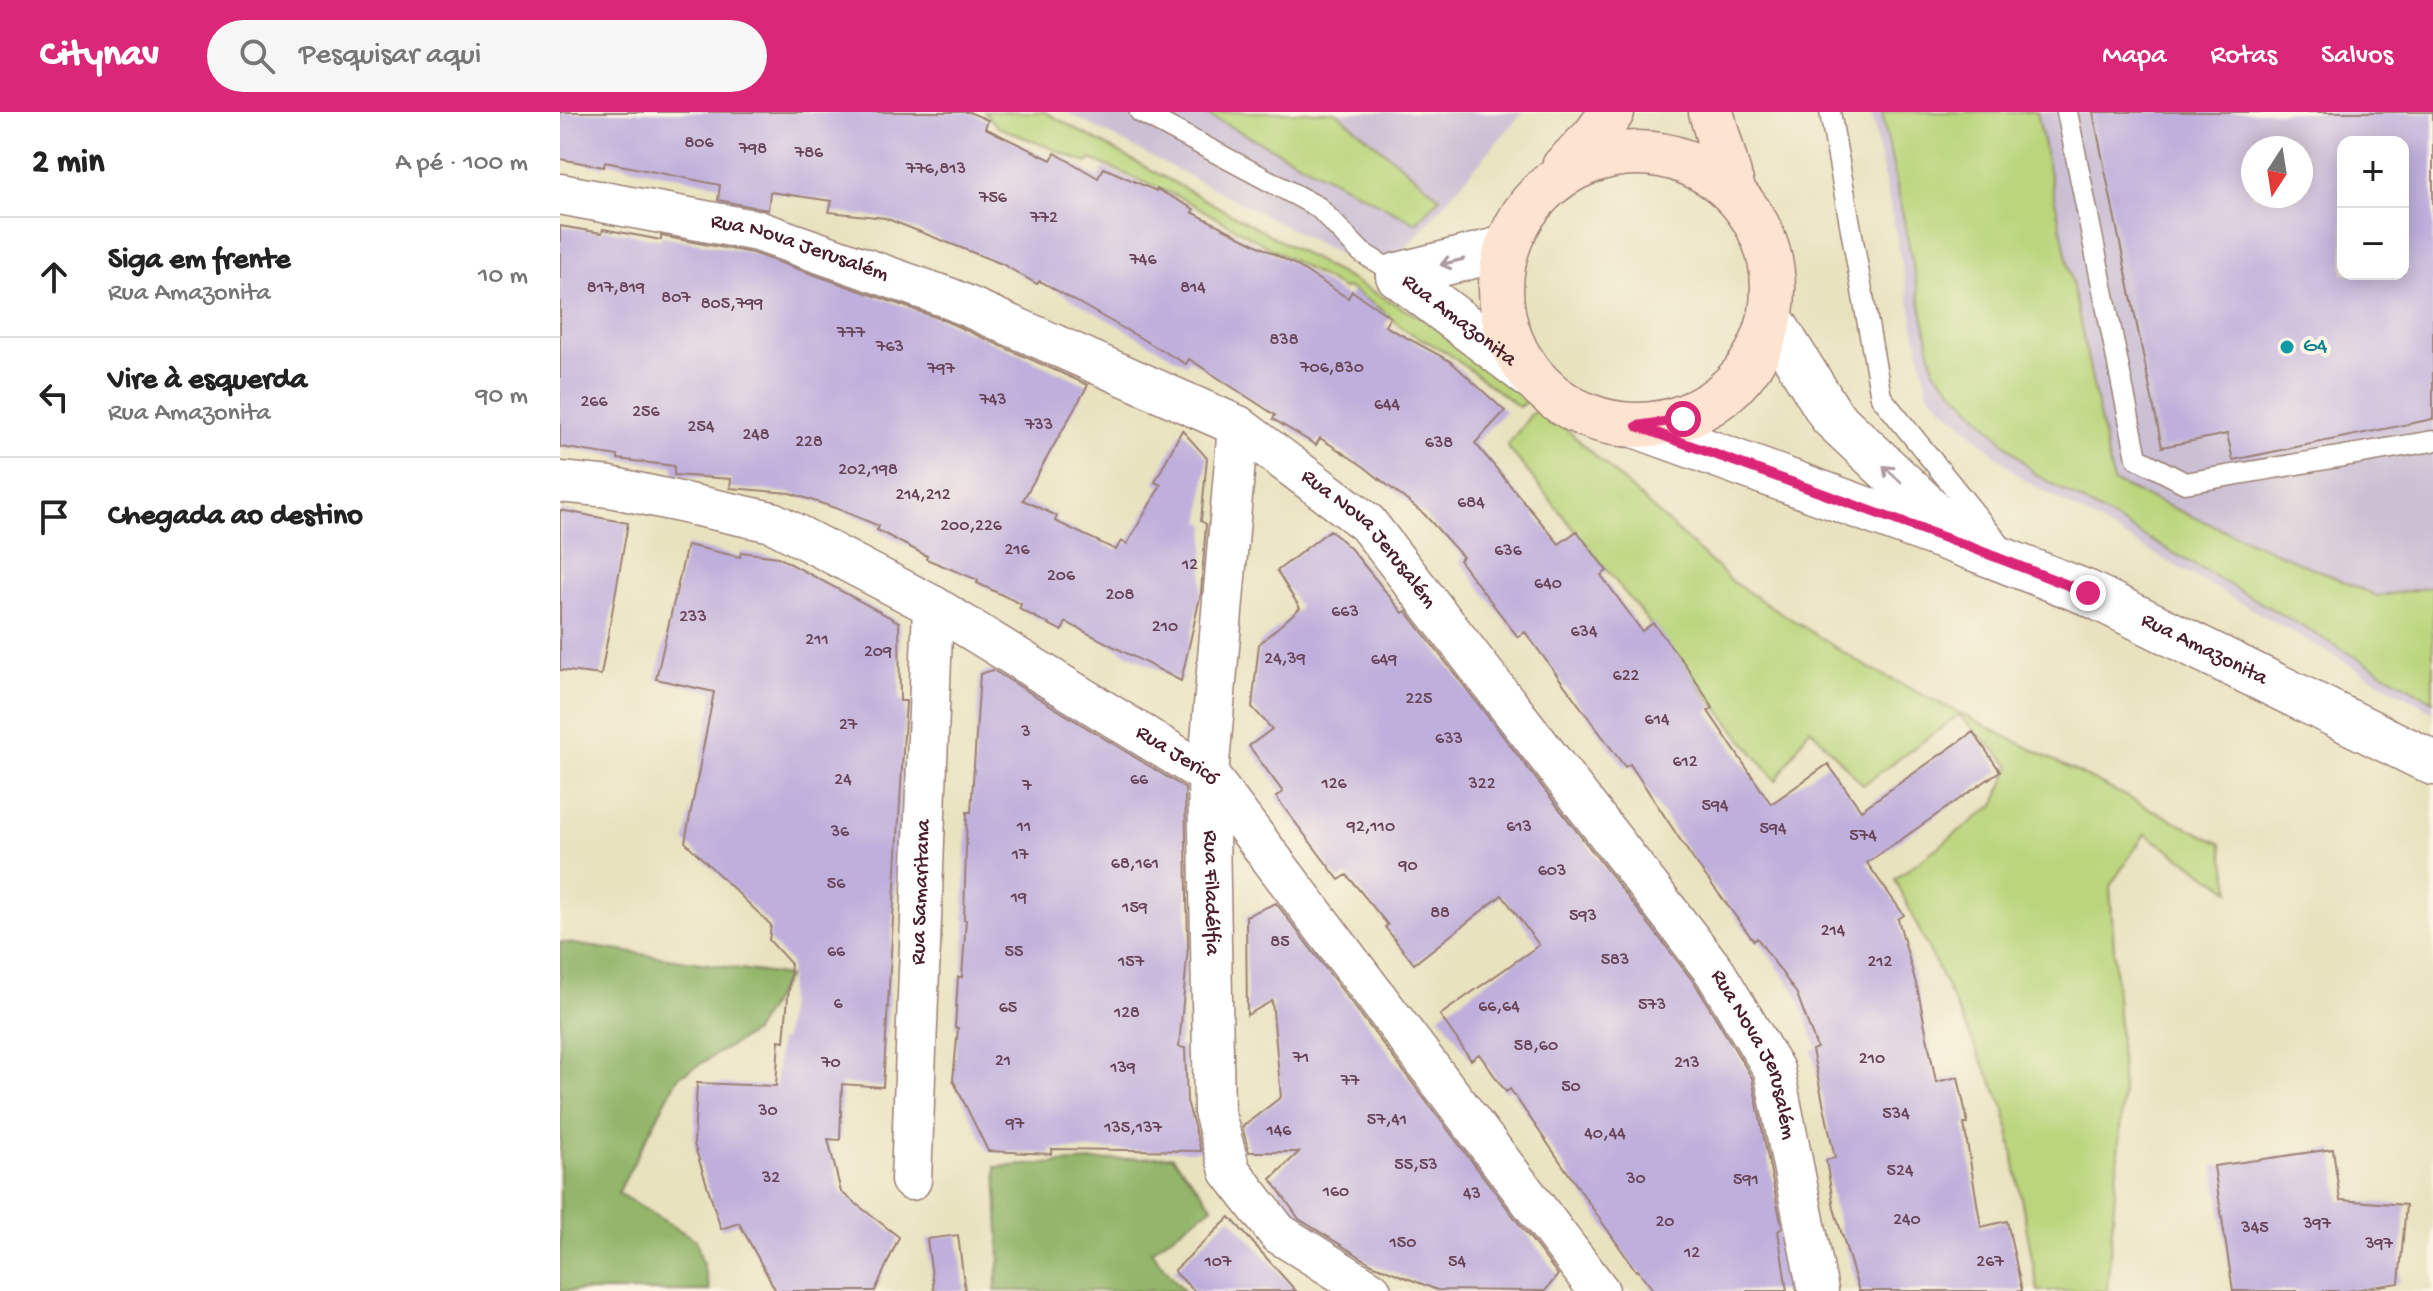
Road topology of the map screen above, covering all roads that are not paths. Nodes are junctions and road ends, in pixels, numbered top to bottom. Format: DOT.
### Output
graph roads {
  1 [pos="1140,112"];
  2 [pos="1612,112"];
  3 [pos="1711,112"];
  4 [pos="1830,112"];
  5 [pos="2067,112"];
  6 [pos="1734,193"];
  7 [pos="560,194"];
  8 [pos="1534,197"];
  9 [pos="1505,248"];
  10 [pos="1398,275"];
  11 [pos="1771,319"];
  12 [pos="1530,376"];
  13 [pos="1238,426"];
  14 [pos="1637,426"];
  15 [pos="2433,441"];
  16 [pos="560,482"];
  17 [pos="1970,547"];
  18 [pos="2017,565"];
  19 [pos="933,606"];
  20 [pos="2433,763"];
  21 [pos="1208,775"];
  22 [pos="911,1180"];
  23 [pos="1371,1291"];
  24 [pos="1599,1291"];
  25 [pos="1818,1291"];
  1 -- 10 [label="lane"];
  2 -- 8 [label="main road, Rua Amazonita"];
  3 -- 6 [label="main road, Rua Amazonita"];
  4 -- 18 [label="lane"];
  5 -- 15 [label="lane"];
  6 -- 8 [label="main road, Rua Amazonita"];
  6 -- 11 [label="main road, Rua Amazonita"];
  7 -- 13 [label="street, Rua Nova Jerusalém"];
  8 -- 9 [label="main road, Rua Amazonita"];
  9 -- 10 [label="street, Rua Amazonita, one-way"];
  9 -- 12 [label="main road, Rua Amazonita"];
  10 -- 12 [label="street, Rua Amazonita"];
  11 -- 14 [label="main road, Rua Amazonita"];
  17 -- 11 [label="street, Rua Amazonita, one-way"];
  12 -- 14 [label="main road, Rua Amazonita"];
  13 -- 21 [label="street, Rua Filadélfia"];
  13 -- 25 [label="street, Rua Nova Jerusalém"];
  14 -- 17 [label="street, Rua Amazonita"];
  16 -- 19 [label="street, Rua Jericó"];
  17 -- 18 [label="street, Rua Amazonita"];
  18 -- 20 [label="street, Rua Amazonita"];
  19 -- 21 [label="street, Rua Jericó"];
  19 -- 22 [label="street, Rua Samaritana"];
  21 -- 23 [label="street, Rua Filadélfia"];
  21 -- 24 [label="street, Rua Jericó"];
}
